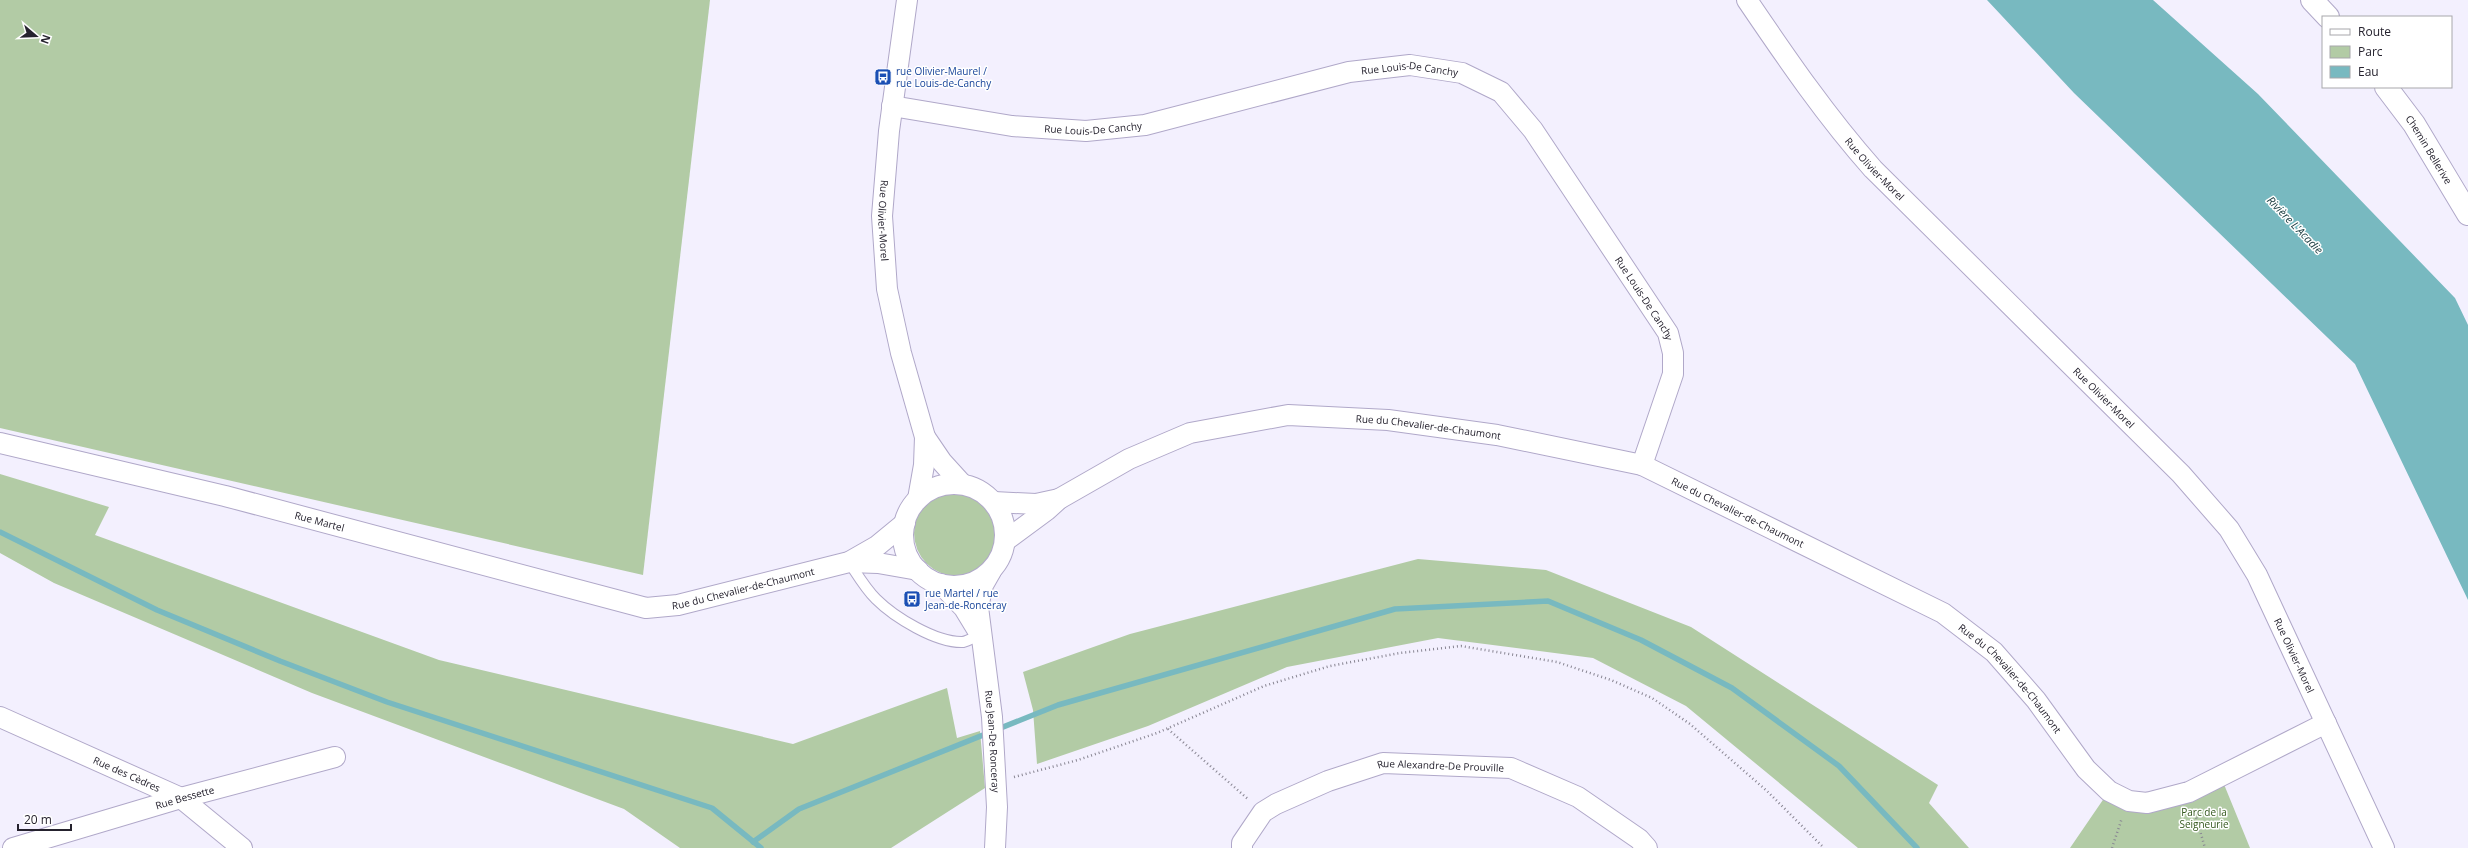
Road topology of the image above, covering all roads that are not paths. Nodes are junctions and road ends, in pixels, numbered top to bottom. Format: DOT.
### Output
graph roads {
  1 [pos="907,0"];
  2 [pos="1747,0"];
  3 [pos="2312,0"];
  4 [pos="2327,16"];
  5 [pos="2387,88"];
  6 [pos="892,106"];
  7 [pos="2468,214"];
  8 [pos="925,437"];
  9 [pos="0,442"];
  10 [pos="1642,465"];
  11 [pos="962,484"];
  12 [pos="918,499"];
  13 [pos="1058,499"];
  14 [pos="994,502"];
  15 [pos="905,523"];
  16 [pos="1005,541"];
  17 [pos="848,562"];
  18 [pos="918,570"];
  19 [pos="991,570"];
  20 [pos="941,584"];
  21 [pos="637,607"];
  22 [pos="980,635"];
  23 [pos="0,717"];
  24 [pos="2326,723"];
  25 [pos="335,757"];
  26 [pos="181,798"];
  27 [pos="13,848"];
  28 [pos="242,848"];
  29 [pos="994,848"];
  30 [pos="1242,848"];
  31 [pos="1647,848"];
  32 [pos="2384,848"];
  1 -- 6 [label="street, Rue Olivier-Morel"];
  2 -- 24 [label="street, Rue Olivier-Morel"];
  3 -- 4 [label="main road"];
  5 -- 7 [label="main road, Chemin Bellerive"];
  6 -- 8 [label="street, Rue Olivier-Morel"];
  6 -- 10 [label="street, Rue Louis-De Canchy"];
  8 -- 11 [label="street, Rue Olivier-Morel"];
  8 -- 12 [label="street, Rue Olivier-Morel"];
  9 -- 21 [label="street, Rue Martel"];
  10 -- 13 [label="street, Rue du Chevalier-de-Chaumont"];
  10 -- 24 [label="street, Rue du Chevalier-de-Chaumont"];
  11 -- 12 [label="street"];
  11 -- 14 [label="street"];
  12 -- 15 [label="street"];
  13 -- 14 [label="street, Rue du Chevalier-de-Chaumont"];
  13 -- 16 [label="street, Rue du Chevalier-de-Chaumont"];
  14 -- 16 [label="street"];
  15 -- 17 [label="street, Rue du Chevalier-de-Chaumont"];
  15 -- 18 [label="street"];
  16 -- 19 [label="street"];
  17 -- 18 [label="street, Rue du Chevalier-de-Chaumont"];
  17 -- 21 [label="street, Rue du Chevalier-de-Chaumont"];
  17 -- 22 [label="lane"];
  18 -- 20 [label="street"];
  19 -- 20 [label="street"];
  19 -- 22 [label="street, Rue Jean-De Ronceray"];
  20 -- 22 [label="street, Rue Jean-De Ronceray"];
  22 -- 29 [label="street, Rue Jean-De Ronceray"];
  23 -- 26 [label="street, Rue des Cèdres"];
  24 -- 32 [label="street, Rue Olivier-Morel"];
  25 -- 26 [label="street, Rue Bessette"];
  26 -- 27 [label="street, Rue Bessette"];
  26 -- 28 [label="street, Rue des Cèdres"];
  30 -- 31 [label="street, Rue Alexandre-De Prouville"];
}
